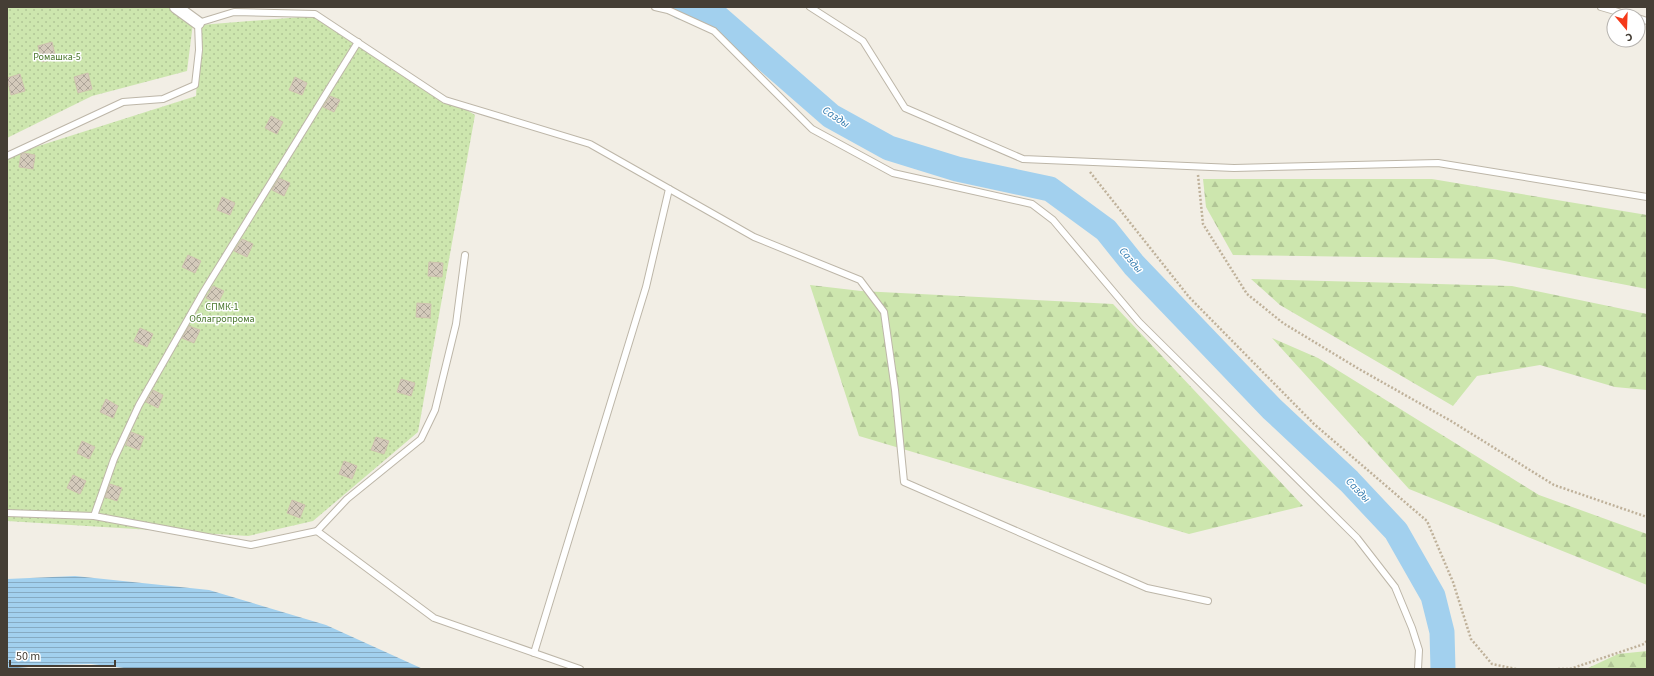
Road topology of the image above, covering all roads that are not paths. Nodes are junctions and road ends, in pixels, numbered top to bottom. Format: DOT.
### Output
graph roads {
  1 [pos="176,7"];
  2 [pos="655,7"];
  3 [pos="810,7"];
  4 [pos="198,23"];
  5 [pos="358,42"];
  6 [pos="7,156"];
  7 [pos="669,189"];
  8 [pos="1647,198"];
  9 [pos="465,255"];
  10 [pos="7,513"];
  11 [pos="94,516"];
  12 [pos="317,531"];
  13 [pos="1208,601"];
  14 [pos="534,652"];
  15 [pos="580,669"];
  16 [pos="1418,669"];
  1 -- 4 [label="street"];
  2 -- 16 [label="lane"];
  3 -- 8 [label="lane"];
  4 -- 5 [label="lane"];
  4 -- 6 [label="lane"];
  5 -- 7 [label="lane"];
  5 -- 11 [label="lane"];
  7 -- 13 [label="lane"];
  7 -- 14 [label="lane"];
  9 -- 12 [label="lane"];
  10 -- 11 [label="lane"];
  11 -- 12 [label="lane"];
  12 -- 14 [label="lane"];
  14 -- 15 [label="lane"];
}
